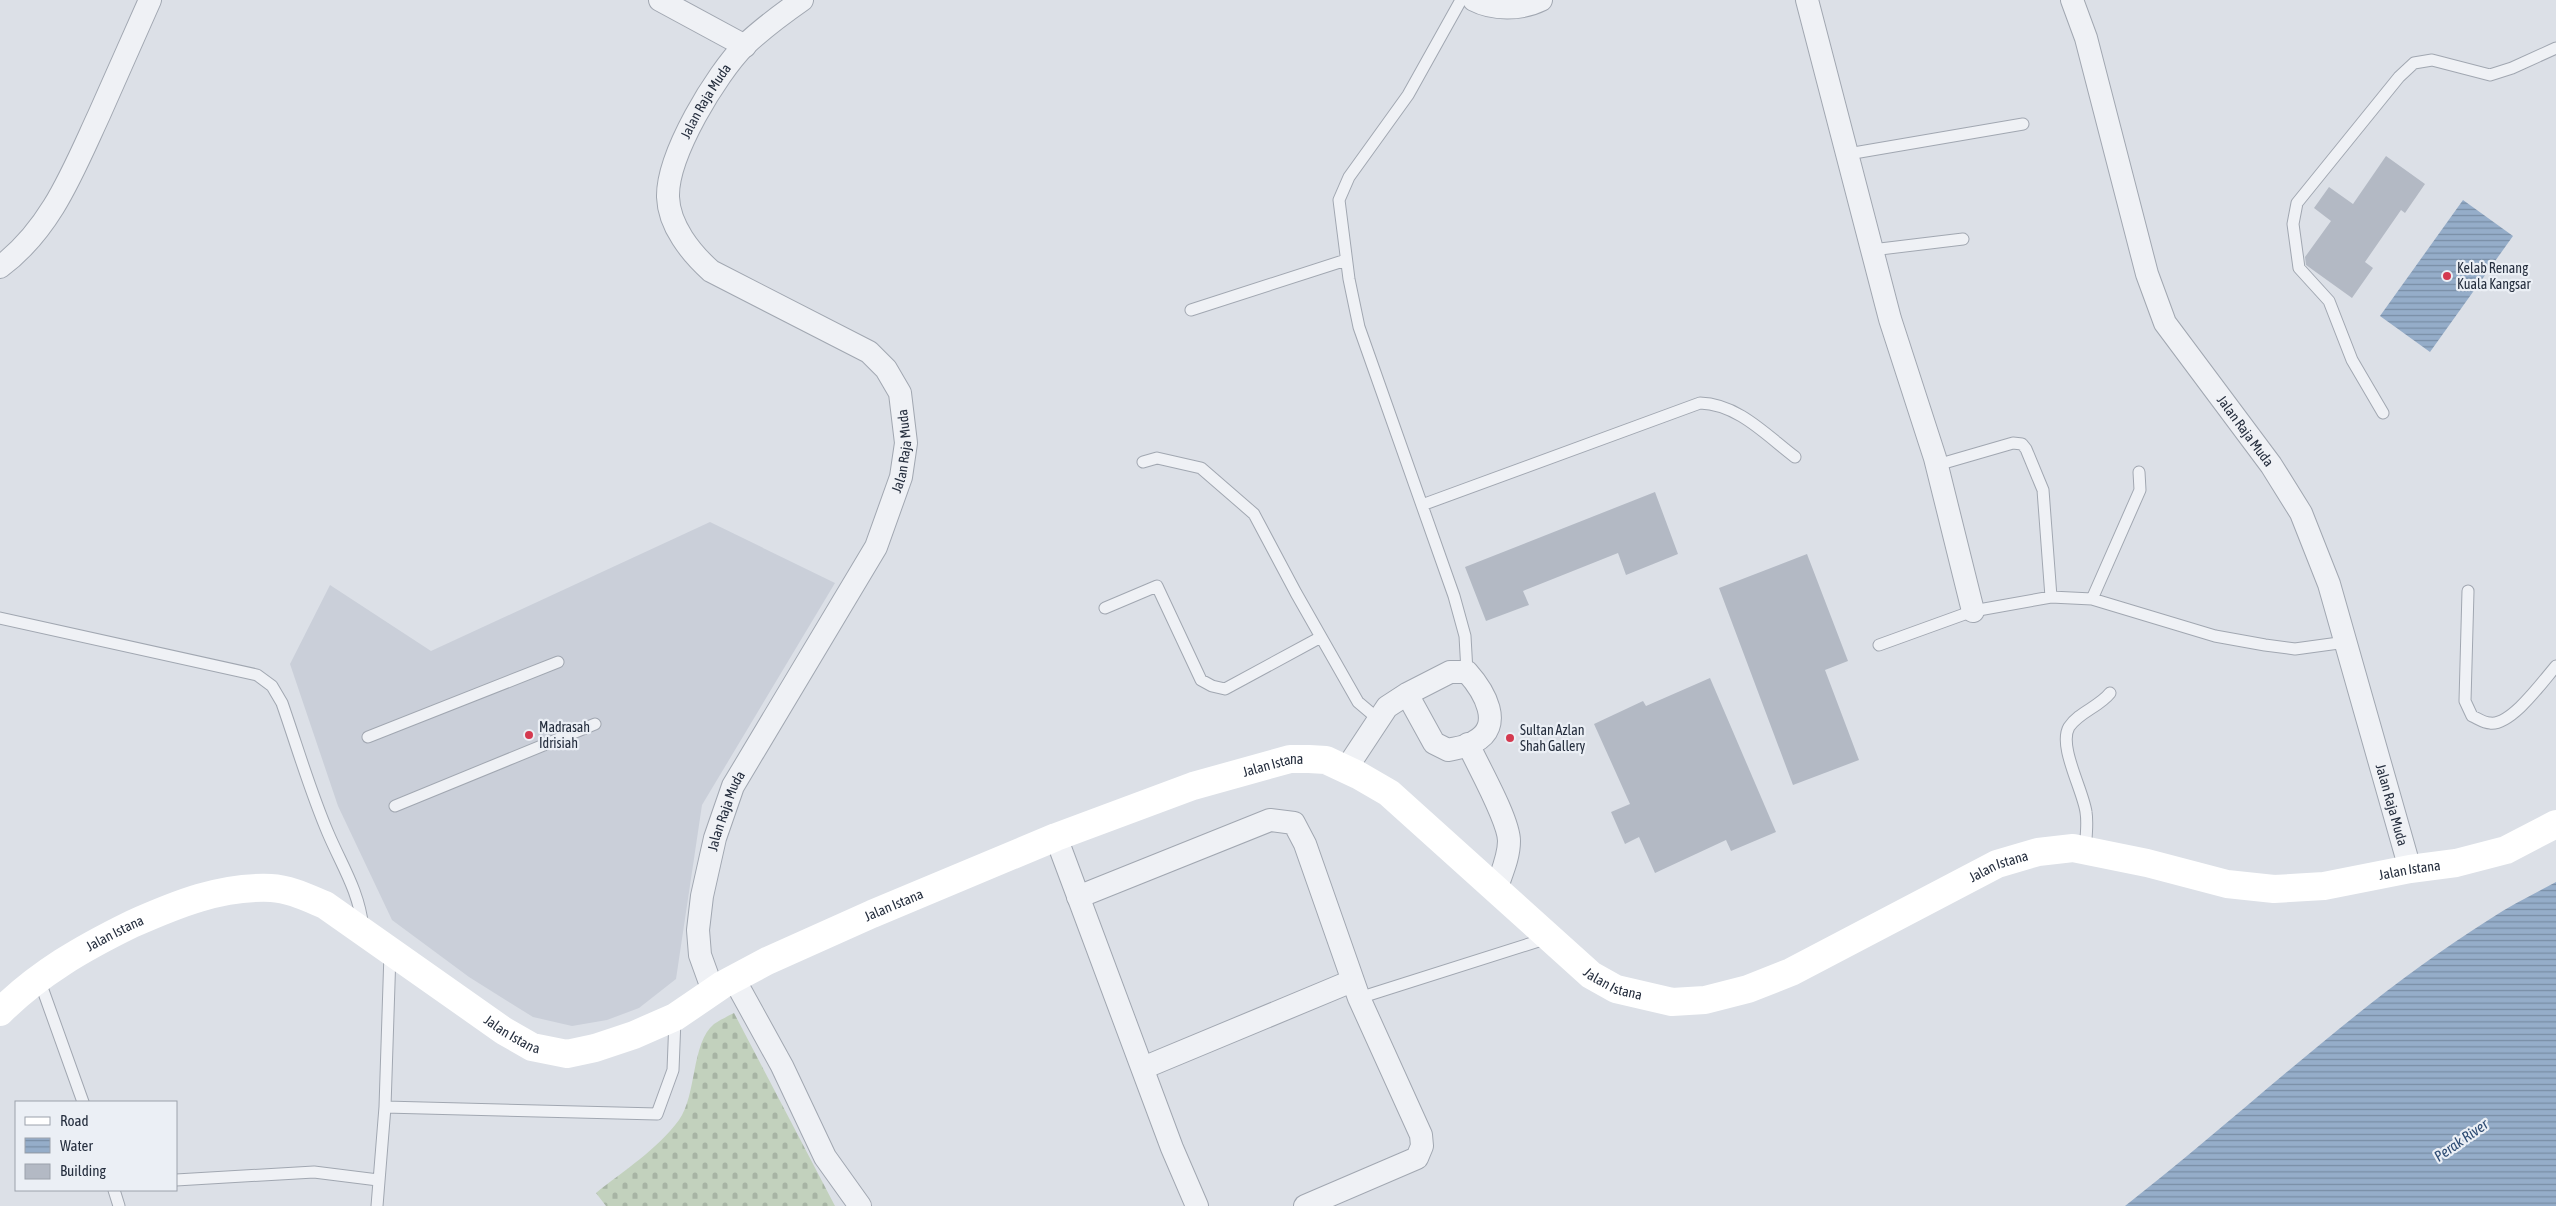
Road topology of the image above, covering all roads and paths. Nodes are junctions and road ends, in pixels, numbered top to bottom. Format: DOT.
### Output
graph roads {
  1 [pos="150,0"];
  2 [pos="660,0"];
  3 [pos="802,0"];
  4 [pos="1461,0"];
  5 [pos="1474,0"];
  6 [pos="1541,0"];
  7 [pos="1806,0"];
  8 [pos="2072,0"];
  9 [pos="745,46"];
  10 [pos="2556,48"];
  11 [pos="2023,124"];
  12 [pos="1848,154"];
  13 [pos="1963,239"];
  14 [pos="1872,250"];
  15 [pos="1346,260"];
  16 [pos="0,267"];
  17 [pos="1192,310"];
  18 [pos="2383,413"];
  19 [pos="1795,458"];
  20 [pos="1143,462"];
  21 [pos="1937,465"];
  22 [pos="2139,472"];
  23 [pos="1422,505"];
  24 [pos="2468,591"];
  25 [pos="2051,597"];
  26 [pos="2092,600"];
  27 [pos="1105,608"];
  28 [pos="1973,611"];
  29 [pos="0,618"];
  30 [pos="1321,637"];
  31 [pos="2346,642"];
  32 [pos="1879,645"];
  33 [pos="558,662"];
  34 [pos="2556,666"];
  35 [pos="1467,672"];
  36 [pos="2110,693"];
  37 [pos="1407,694"];
  38 [pos="1378,719"];
  39 [pos="596,724"];
  40 [pos="368,737"];
  41 [pos="1468,744"];
  42 [pos="1346,769"];
  43 [pos="395,806"];
  44 [pos="2556,824"];
  45 [pos="1056,837"];
  46 [pos="2086,850"];
  47 [pos="2410,868"];
  48 [pos="1496,890"];
  49 [pos="1078,897"];
  50 [pos="363,932"];
  51 [pos="1548,938"];
  52 [pos="390,951"];
  53 [pos="39,977"];
  54 [pos="723,985"];
  55 [pos="1355,989"];
  56 [pos="0,1012"];
  57 [pos="675,1017"];
  58 [pos="1143,1068"];
  59 [pos="83,1101"];
  60 [pos="385,1107"];
  61 [pos="178,1180"];
  62 [pos="378,1180"];
  63 [pos="114,1191"];
  64 [pos="119,1206"];
  65 [pos="377,1206"];
  66 [pos="860,1206"];
  67 [pos="1197,1206"];
  68 [pos="1305,1206"];
  1 -- 16 [label="street"];
  2 -- 9 [label="street"];
  3 -- 9 [label="street, Jalan Raja Muda"];
  4 -- 15 [label="lane"];
  5 -- 6 [label="street"];
  7 -- 12 [label="street"];
  8 -- 31 [label="street, Jalan Raja Muda"];
  9 -- 54 [label="street, Jalan Raja Muda"];
  10 -- 18 [label="lane"];
  11 -- 12 [label="lane"];
  12 -- 14 [label="street"];
  13 -- 14 [label="lane"];
  14 -- 21 [label="street"];
  15 -- 17 [label="lane"];
  15 -- 23 [label="lane"];
  19 -- 23 [label="lane"];
  20 -- 30 [label="lane"];
  21 -- 25 [label="lane"];
  21 -- 28 [label="street"];
  22 -- 26 [label="lane"];
  23 -- 35 [label="lane"];
  24 -- 34 [label="lane"];
  25 -- 26 [label="lane"];
  25 -- 28 [label="lane"];
  26 -- 31 [label="lane"];
  27 -- 30 [label="lane"];
  28 -- 32 [label="lane"];
  29 -- 50 [label="lane"];
  30 -- 38 [label="lane"];
  31 -- 47 [label="street, Jalan Raja Muda"];
  33 -- 40 [label="lane"];
  35 -- 37 [label="street"];
  35 -- 41 [label="street"];
  36 -- 46 [label="lane"];
  37 -- 38 [label="street"];
  37 -- 41 [label="street"];
  38 -- 42 [label="street"];
  39 -- 43 [label="lane"];
  41 -- 48 [label="street"];
  42 -- 45 [label="street, Jalan Istana"];
  42 -- 48 [label="street, Jalan Istana"];
  44 -- 47 [label="street, Jalan Istana"];
  45 -- 49 [label="street"];
  45 -- 54 [label="street, Jalan Istana"];
  46 -- 47 [label="street, Jalan Istana"];
  46 -- 51 [label="street, Jalan Istana"];
  48 -- 51 [label="street, Jalan Istana"];
  49 -- 55 [label="street"];
  49 -- 58 [label="street"];
  50 -- 52 [label="street, Jalan Istana"];
  50 -- 53 [label="street, Jalan Istana"];
  51 -- 55 [label="lane"];
  52 -- 57 [label="street, Jalan Istana"];
  52 -- 60 [label="lane"];
  53 -- 56 [label="street, Jalan Istana"];
  53 -- 59 [label="lane"];
  54 -- 57 [label="street, Jalan Istana"];
  54 -- 66 [label="street, Jalan Raja Muda"];
  55 -- 58 [label="street"];
  55 -- 68 [label="street"];
  57 -- 60 [label="lane"];
  58 -- 67 [label="street"];
  60 -- 62 [label="lane"];
  61 -- 62 [label="lane"];
  62 -- 65 [label="lane"];
  63 -- 64 [label="lane"];
}
